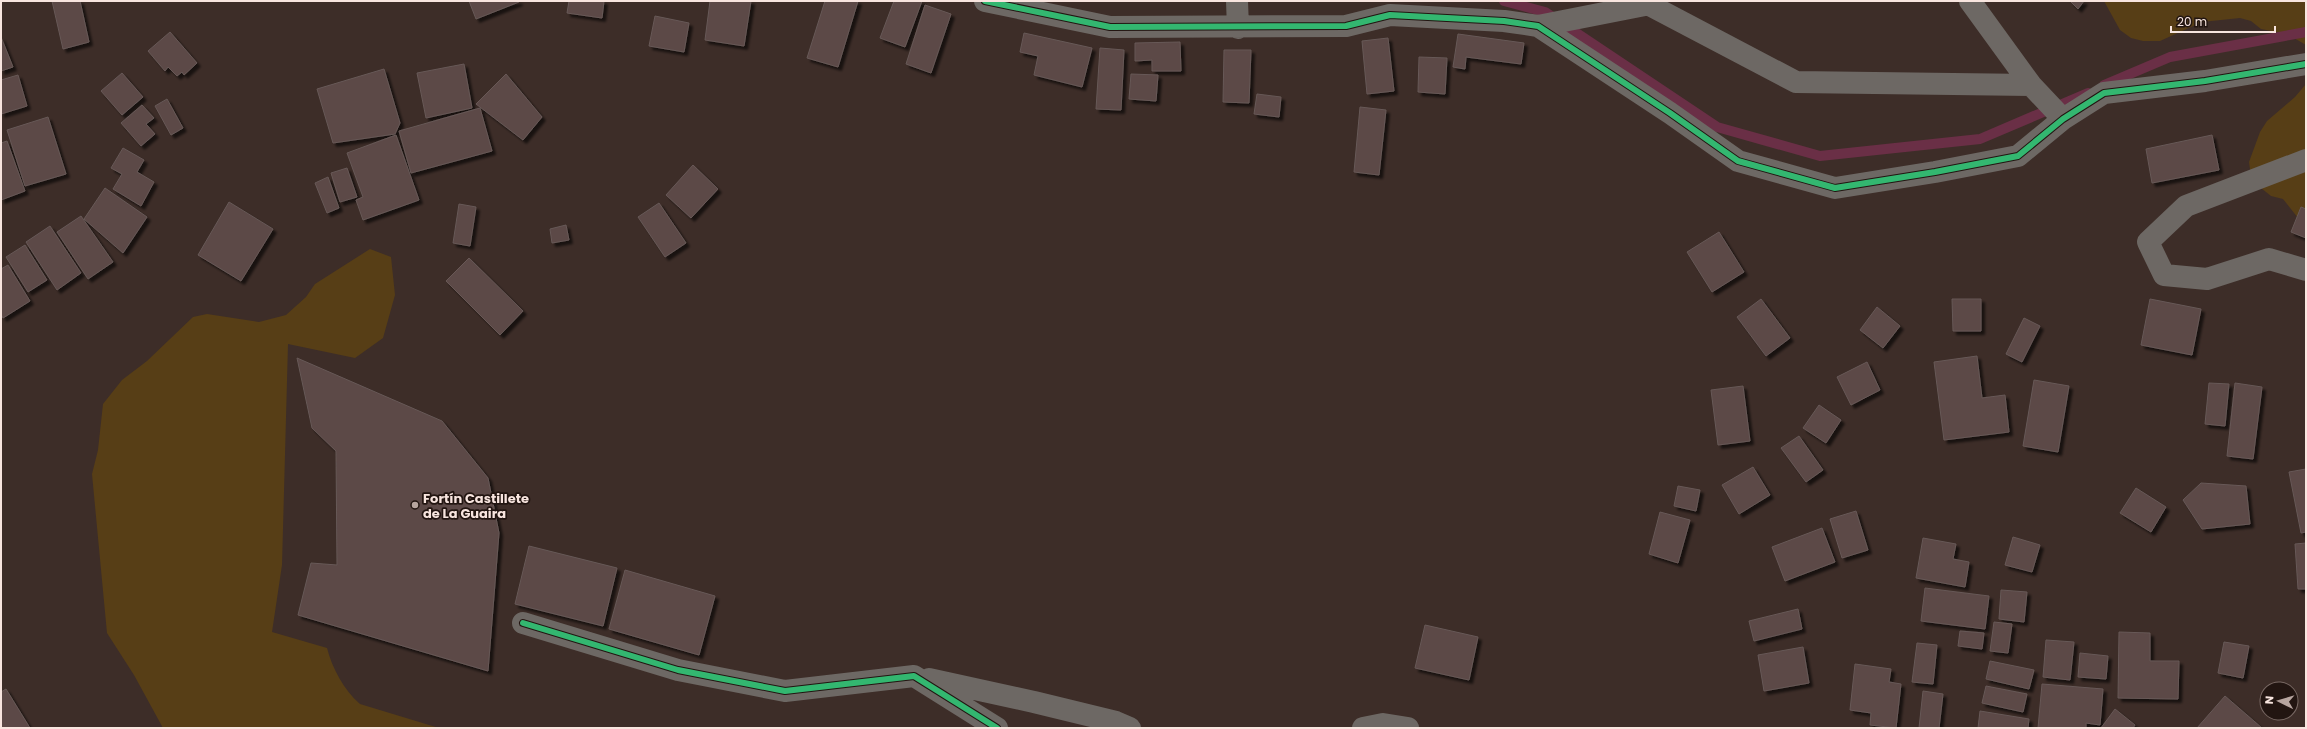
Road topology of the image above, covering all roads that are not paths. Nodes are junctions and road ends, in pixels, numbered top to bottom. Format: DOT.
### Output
graph roads {
  1 [pos="985,1"];
  2 [pos="1237,1"];
  3 [pos="1970,1"];
  4 [pos="1646,3"];
  5 [pos="1538,26"];
  6 [pos="1238,28"];
  7 [pos="2306,64"];
  8 [pos="2031,85"];
  9 [pos="2063,119"];
  10 [pos="2306,160"];
  11 [pos="2306,270"];
  12 [pos="523,623"];
  13 [pos="914,676"];
  14 [pos="997,728"];
  15 [pos="1130,728"];
  16 [pos="1363,728"];
  17 [pos="1408,728"];
  1 -- 6 [label="street"];
  2 -- 6 [label="street"];
  3 -- 8 [label="street"];
  4 -- 5 [label="street"];
  4 -- 8 [label="street"];
  5 -- 6 [label="street"];
  5 -- 9 [label="street"];
  7 -- 9 [label="street"];
  8 -- 9 [label="street"];
  10 -- 11 [label="street"];
  12 -- 13 [label="street"];
  13 -- 14 [label="street"];
  13 -- 15 [label="street"];
  16 -- 17 [label="street"];
}
